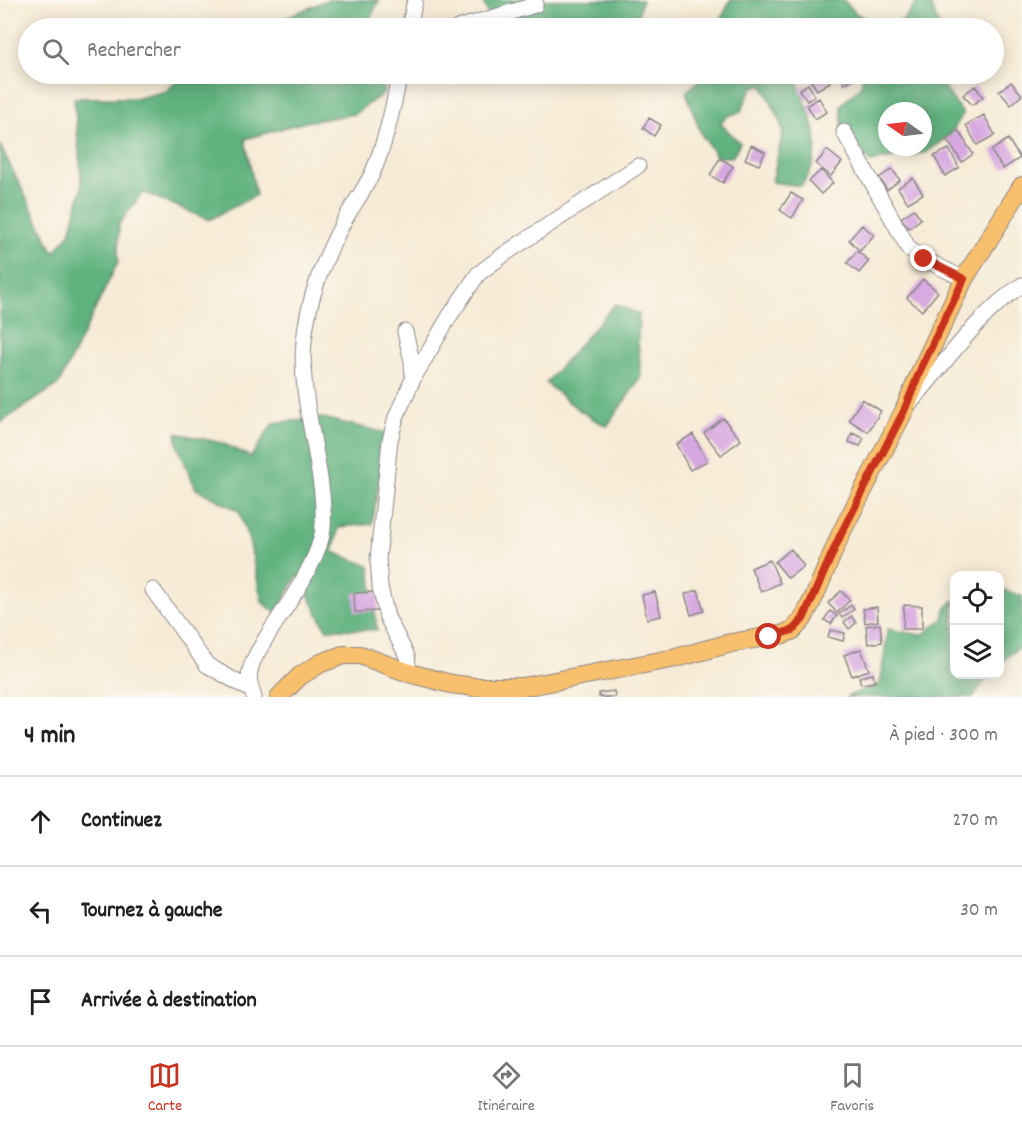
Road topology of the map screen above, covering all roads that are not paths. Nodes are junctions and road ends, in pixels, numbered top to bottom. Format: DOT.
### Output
graph roads {
  1 [pos="415,0"];
  2 [pos="535,0"];
  3 [pos="411,18"];
  4 [pos="491,18"];
  5 [pos="398,84"];
  6 [pos="844,132"];
  7 [pos="638,166"];
  8 [pos="1022,186"];
  9 [pos="964,279"];
  10 [pos="1022,285"];
  11 [pos="405,332"];
  12 [pos="413,379"];
  13 [pos="904,411"];
  14 [pos="153,590"];
  15 [pos="409,673"];
  16 [pos="253,693"];
  17 [pos="279,697"];
  1 -- 3 [label="street"];
  2 -- 4 [label="street"];
  5 -- 16 [label="street"];
  6 -- 9 [label="street"];
  7 -- 12 [label="street"];
  8 -- 9 [label="main road"];
  9 -- 13 [label="main road"];
  10 -- 13 [label="street"];
  11 -- 12 [label="street"];
  12 -- 15 [label="street"];
  13 -- 15 [label="main road"];
  14 -- 16 [label="street"];
  15 -- 17 [label="main road"];
}
